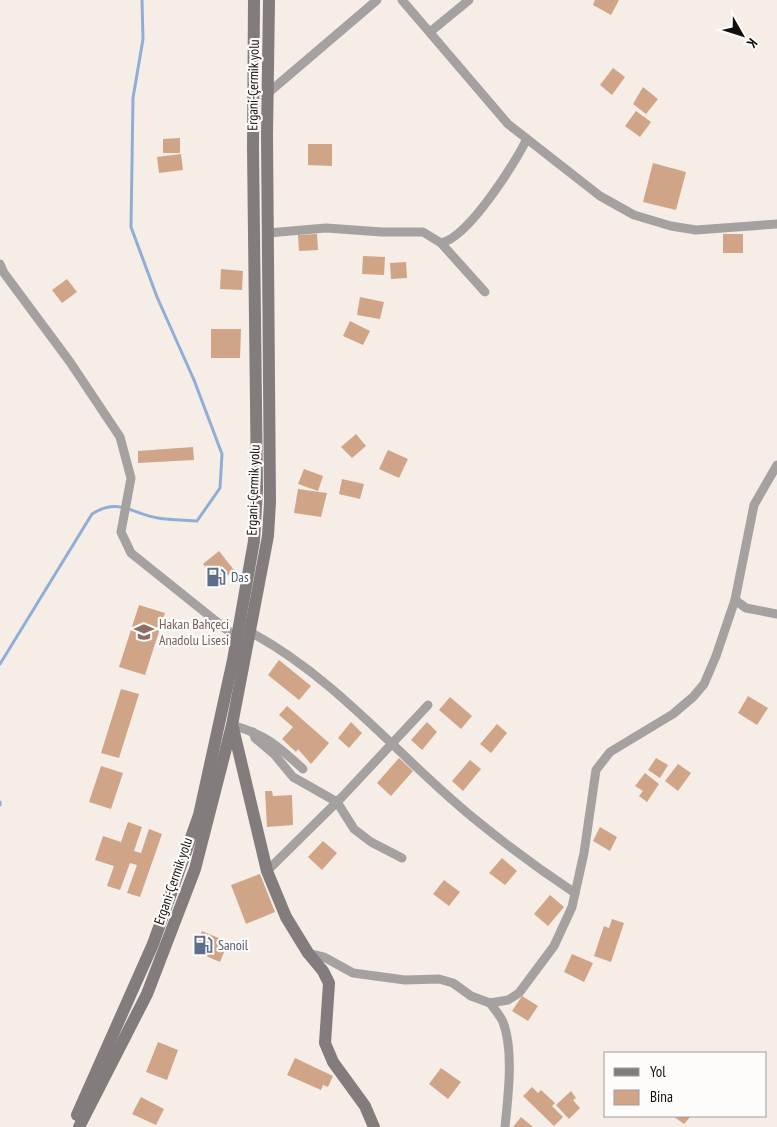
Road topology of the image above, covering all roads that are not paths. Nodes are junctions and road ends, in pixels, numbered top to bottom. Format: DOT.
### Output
graph roads {
  1 [pos="254,0"];
  2 [pos="269,0"];
  3 [pos="377,0"];
  4 [pos="402,0"];
  5 [pos="469,0"];
  6 [pos="430,32"];
  7 [pos="268,93"];
  8 [pos="526,139"];
  9 [pos="777,224"];
  10 [pos="268,233"];
  11 [pos="441,243"];
  12 [pos="0,264"];
  13 [pos="485,292"];
  14 [pos="777,465"];
  15 [pos="735,600"];
  16 [pos="777,614"];
  17 [pos="250,632"];
  18 [pos="237,638"];
  19 [pos="428,705"];
  20 [pos="232,725"];
  21 [pos="253,732"];
  22 [pos="392,743"];
  23 [pos="303,769"];
  24 [pos="337,802"];
  25 [pos="402,858"];
  26 [pos="267,871"];
  27 [pos="575,893"];
  28 [pos="308,953"];
  29 [pos="490,1003"];
  30 [pos="72,1127"];
  31 [pos="79,1127"];
  32 [pos="374,1127"];
  33 [pos="505,1127"];
  1 -- 18 [label="main road, Ergani-Çermik yolu"];
  2 -- 7 [label="main road, Ergani-Çermik yolu"];
  3 -- 7 [label="street"];
  4 -- 6 [label="street"];
  5 -- 6 [label="street"];
  6 -- 8 [label="street"];
  7 -- 10 [label="main road, Ergani-Çermik yolu"];
  8 -- 9 [label="street"];
  8 -- 11 [label="street"];
  10 -- 11 [label="street"];
  10 -- 17 [label="main road, Ergani-Çermik yolu"];
  11 -- 13 [label="street"];
  12 -- 18 [label="street"];
  14 -- 15 [label="street"];
  15 -- 16 [label="street"];
  15 -- 27 [label="street"];
  17 -- 20 [label="main road, Ergani-Çermik yolu"];
  17 -- 22 [label="street"];
  18 -- 30 [label="main road, Ergani-Çermik yolu"];
  19 -- 22 [label="street"];
  20 -- 21 [label="street"];
  20 -- 26 [label="main road"];
  20 -- 31 [label="main road, Ergani-Çermik yolu"];
  21 -- 23 [label="street"];
  21 -- 24 [label="street"];
  22 -- 24 [label="street"];
  22 -- 27 [label="street"];
  24 -- 25 [label="street"];
  24 -- 26 [label="street"];
  26 -- 28 [label="main road"];
  27 -- 29 [label="street"];
  28 -- 29 [label="street"];
  28 -- 32 [label="main road"];
  29 -- 33 [label="street"];
}
